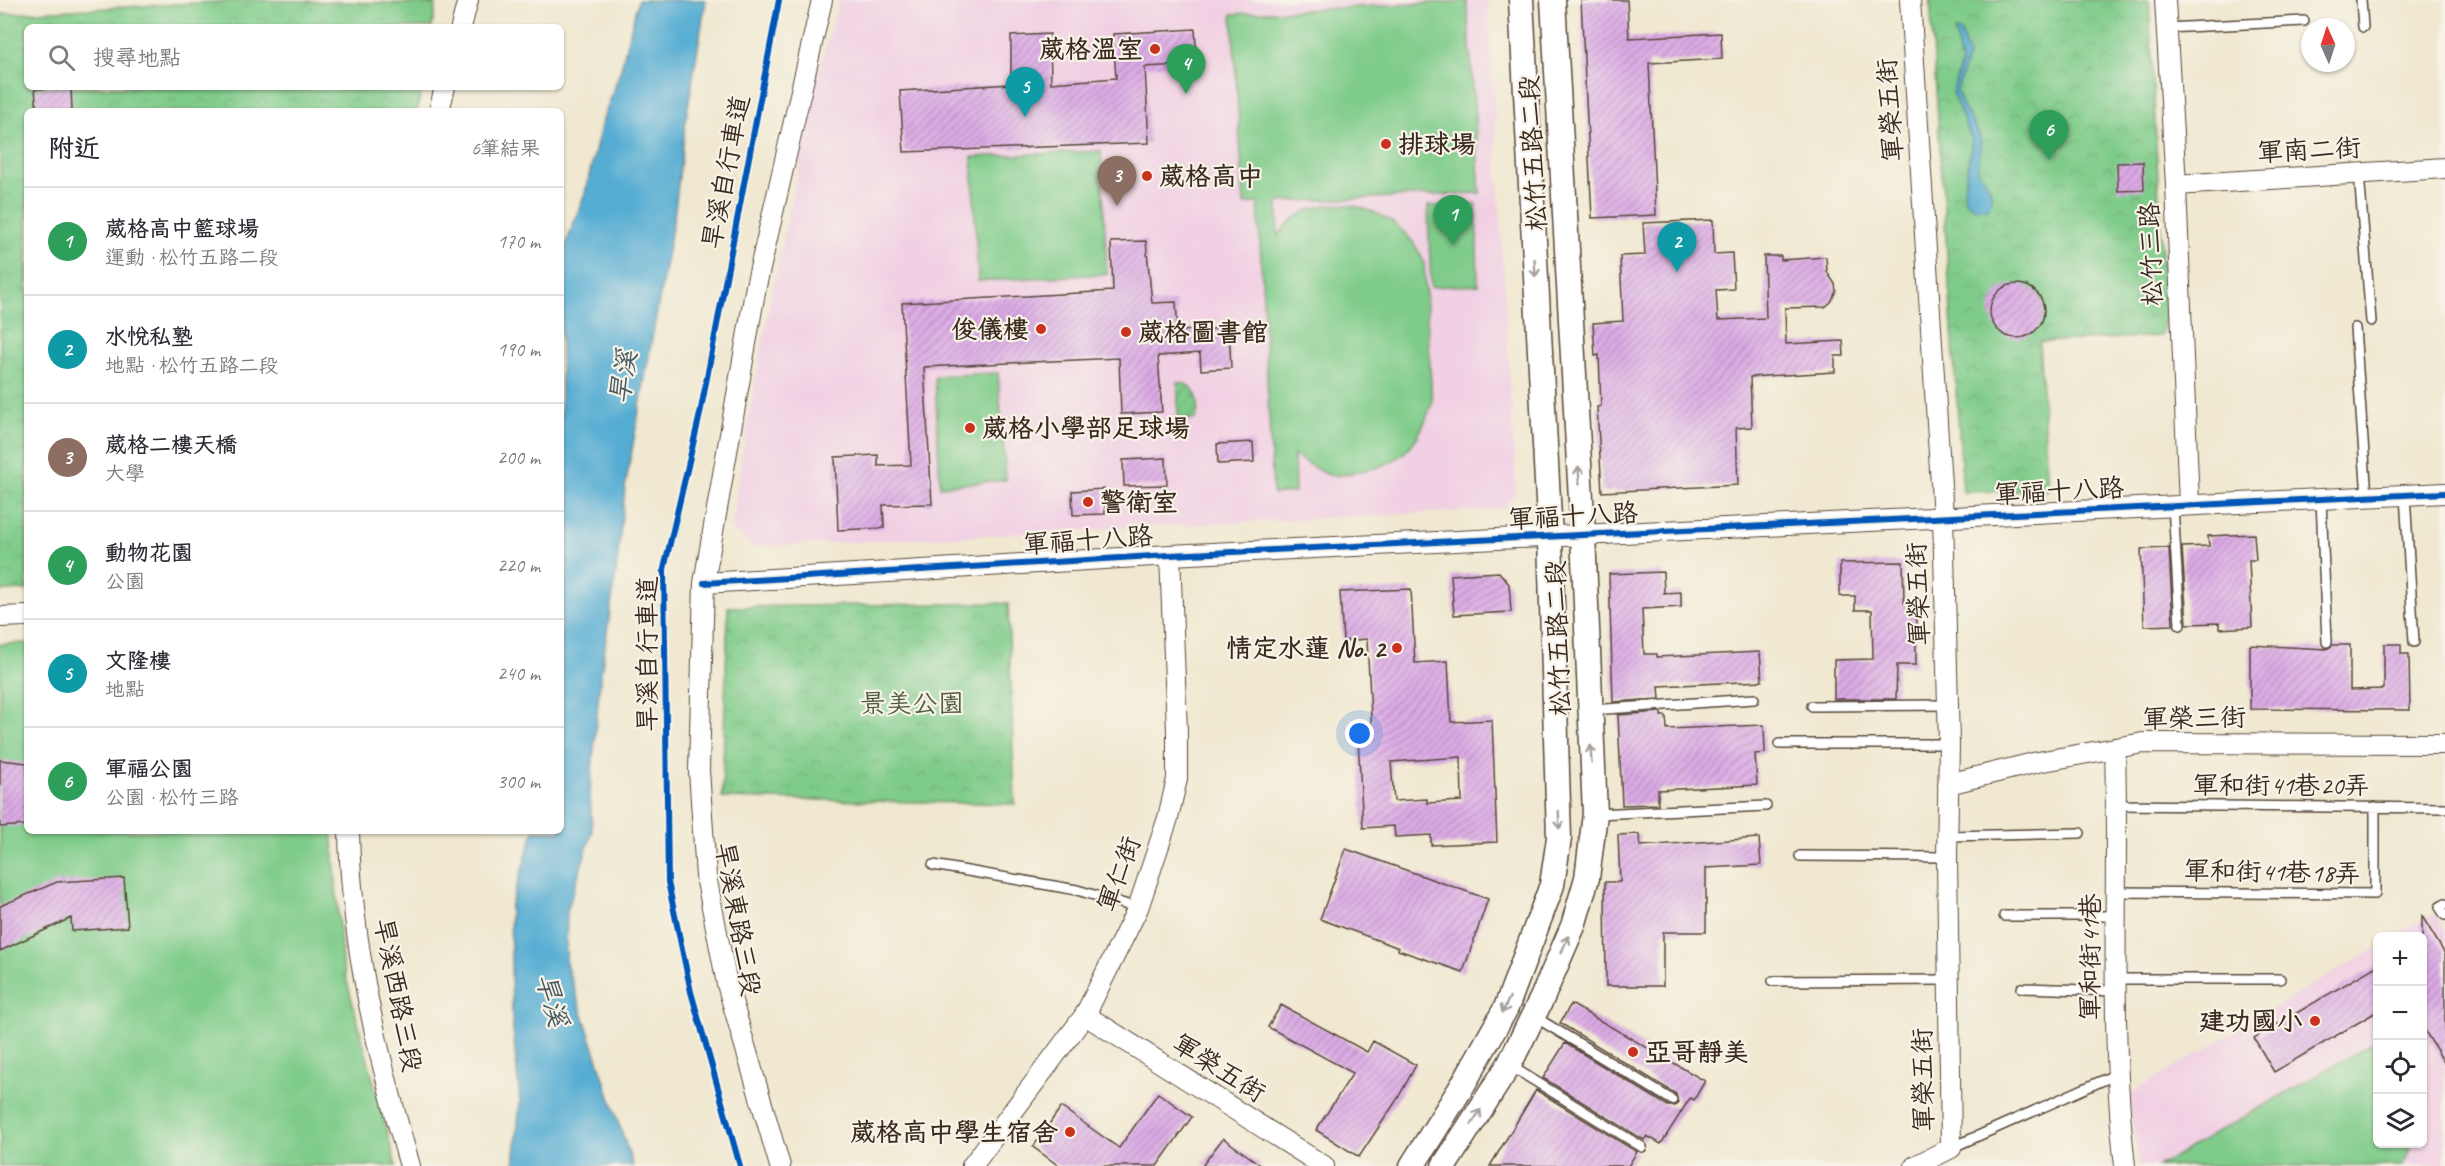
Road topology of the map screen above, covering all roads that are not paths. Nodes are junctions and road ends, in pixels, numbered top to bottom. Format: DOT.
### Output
graph roads {
  1 [pos="468,0"];
  2 [pos="822,0"];
  3 [pos="1521,0"];
  4 [pos="1553,0"];
  5 [pos="1910,0"];
  6 [pos="2165,0"];
  7 [pos="2361,0"];
  8 [pos="2301,21"];
  9 [pos="462,24"];
  10 [pos="2363,27"];
  11 [pos="2166,28"];
  12 [pos="444,90"];
  13 [pos="440,108"];
  14 [pos="2445,168"];
  15 [pos="2359,174"];
  16 [pos="2176,185"];
  17 [pos="2371,321"];
  18 [pos="2355,328"];
  19 [pos="2445,493"];
  20 [pos="2405,495"];
  21 [pos="2367,497"];
  22 [pos="2320,499"];
  23 [pos="2181,505"];
  24 [pos="1943,516"];
  25 [pos="1583,535"];
  26 [pos="1550,537"];
  27 [pos="1170,555"];
  28 [pos="704,583"];
  29 [pos="24,616"];
  30 [pos="0,617"];
  31 [pos="2180,625"];
  32 [pos="2327,642"];
  33 [pos="2414,642"];
  34 [pos="1754,699"];
  35 [pos="1948,705"];
  36 [pos="1812,706"];
  37 [pos="1589,710"];
  38 [pos="1779,744"];
  39 [pos="1949,744"];
  40 [pos="2445,744"];
  41 [pos="2115,748"];
  42 [pos="1948,784"];
  43 [pos="1766,806"];
  44 [pos="2117,806"];
  45 [pos="2375,807"];
  46 [pos="2445,808"];
  47 [pos="1595,814"];
  48 [pos="2080,833"];
  49 [pos="349,834"];
  50 [pos="1947,836"];
  51 [pos="1800,856"];
  52 [pos="1947,857"];
  53 [pos="933,865"];
  54 [pos="2117,892"];
  55 [pos="2445,904"];
  56 [pos="1138,908"];
  57 [pos="2445,915"];
  58 [pos="2004,916"];
  59 [pos="2116,916"];
  60 [pos="2280,979"];
  61 [pos="1948,980"];
  62 [pos="1773,981"];
  63 [pos="2114,985"];
  64 [pos="2022,988"];
  65 [pos="1085,1015"];
  66 [pos="1533,1016"];
  67 [pos="1509,1065"];
  68 [pos="2118,1074"];
  69 [pos="1672,1100"];
  70 [pos="1642,1147"];
  71 [pos="1951,1148"];
  72 [pos="410,1166"];
  73 [pos="780,1166"];
  74 [pos="972,1166"];
  75 [pos="1324,1166"];
  76 [pos="1412,1166"];
  77 [pos="1443,1166"];
  78 [pos="1915,1166"];
  79 [pos="2125,1166"];
  1 -- 9 [label="street"];
  2 -- 28 [label="street, 旱溪東路三段"];
  3 -- 26 [label="street, 松竹五路二段, one-way"];
  25 -- 4 [label="street, 松竹五路二段, one-way"];
  5 -- 24 [label="street, 軍榮五街"];
  6 -- 11 [label="street, 松竹三路"];
  7 -- 10 [label="lane"];
  8 -- 11 [label="lane"];
  11 -- 16 [label="street, 松竹三路"];
  12 -- 13 [label="street"];
  14 -- 15 [label="street, 軍南二街"];
  15 -- 16 [label="street, 軍南二街"];
  15 -- 17 [label="lane"];
  16 -- 23 [label="street, 松竹三路"];
  18 -- 21 [label="lane"];
  19 -- 20 [label="street, 軍福十八路"];
  20 -- 21 [label="street, 軍福十八路"];
  20 -- 33 [label="lane"];
  21 -- 22 [label="street, 軍福十八路"];
  22 -- 23 [label="street, 軍福十八路"];
  22 -- 32 [label="lane"];
  23 -- 24 [label="street, 軍福十八路"];
  23 -- 31 [label="lane"];
  24 -- 25 [label="street, 軍福十八路"];
  24 -- 35 [label="street, 軍榮五街"];
  25 -- 26 [label="street, 軍福十八路"];
  25 -- 37 [label="street, 松竹五路二段"];
  26 -- 27 [label="street, 軍福十八路"];
  26 -- 76 [label="street, 松竹五路二段, one-way"];
  27 -- 28 [label="street, 軍福十八路"];
  27 -- 56 [label="street, 軍仁街"];
  28 -- 73 [label="street, 旱溪東路三段"];
  29 -- 30 [label="street"];
  34 -- 37 [label="lane"];
  35 -- 36 [label="lane"];
  35 -- 39 [label="street, 軍榮五街"];
  47 -- 37 [label="street, 松竹五路二段, one-way"];
  38 -- 39 [label="lane"];
  39 -- 42 [label="street, 軍榮五街"];
  40 -- 41 [label="street, 軍榮三街"];
  41 -- 42 [label="street, 軍榮三街"];
  41 -- 44 [label="street, 軍和街41巷"];
  42 -- 50 [label="street, 軍榮五街"];
  43 -- 47 [label="lane"];
  44 -- 45 [label="lane, 軍和街41巷20弄"];
  44 -- 54 [label="street, 軍和街41巷"];
  45 -- 46 [label="lane, 軍和街41巷20弄"];
  45 -- 54 [label="lane, 軍和街41巷18弄"];
  66 -- 47 [label="street, 松竹五路二段, one-way"];
  48 -- 50 [label="lane"];
  49 -- 72 [label="street, 旱溪西路三段"];
  50 -- 52 [label="street, 軍榮五街"];
  51 -- 52 [label="lane"];
  52 -- 61 [label="street, 軍榮五街"];
  53 -- 56 [label="lane"];
  54 -- 59 [label="street, 軍和街41巷"];
  55 -- 57 [label="lane"];
  56 -- 65 [label="street, 軍仁街"];
  58 -- 59 [label="lane"];
  59 -- 63 [label="street, 軍和街41巷"];
  60 -- 63 [label="lane"];
  61 -- 62 [label="lane"];
  61 -- 71 [label="street, 軍榮五街"];
  63 -- 64 [label="lane"];
  63 -- 68 [label="street, 軍和街41巷"];
  65 -- 74 [label="street, 軍仁街"];
  65 -- 75 [label="street, 軍榮五街"];
  66 -- 67 [label="street, 松竹五路二段"];
  66 -- 69 [label="lane"];
  67 -- 70 [label="lane"];
  77 -- 67 [label="street, 松竹五路二段, one-way"];
  68 -- 71 [label="lane"];
  68 -- 79 [label="street, 軍和街41巷"];
  71 -- 78 [label="street, 軍榮五街"];
}
